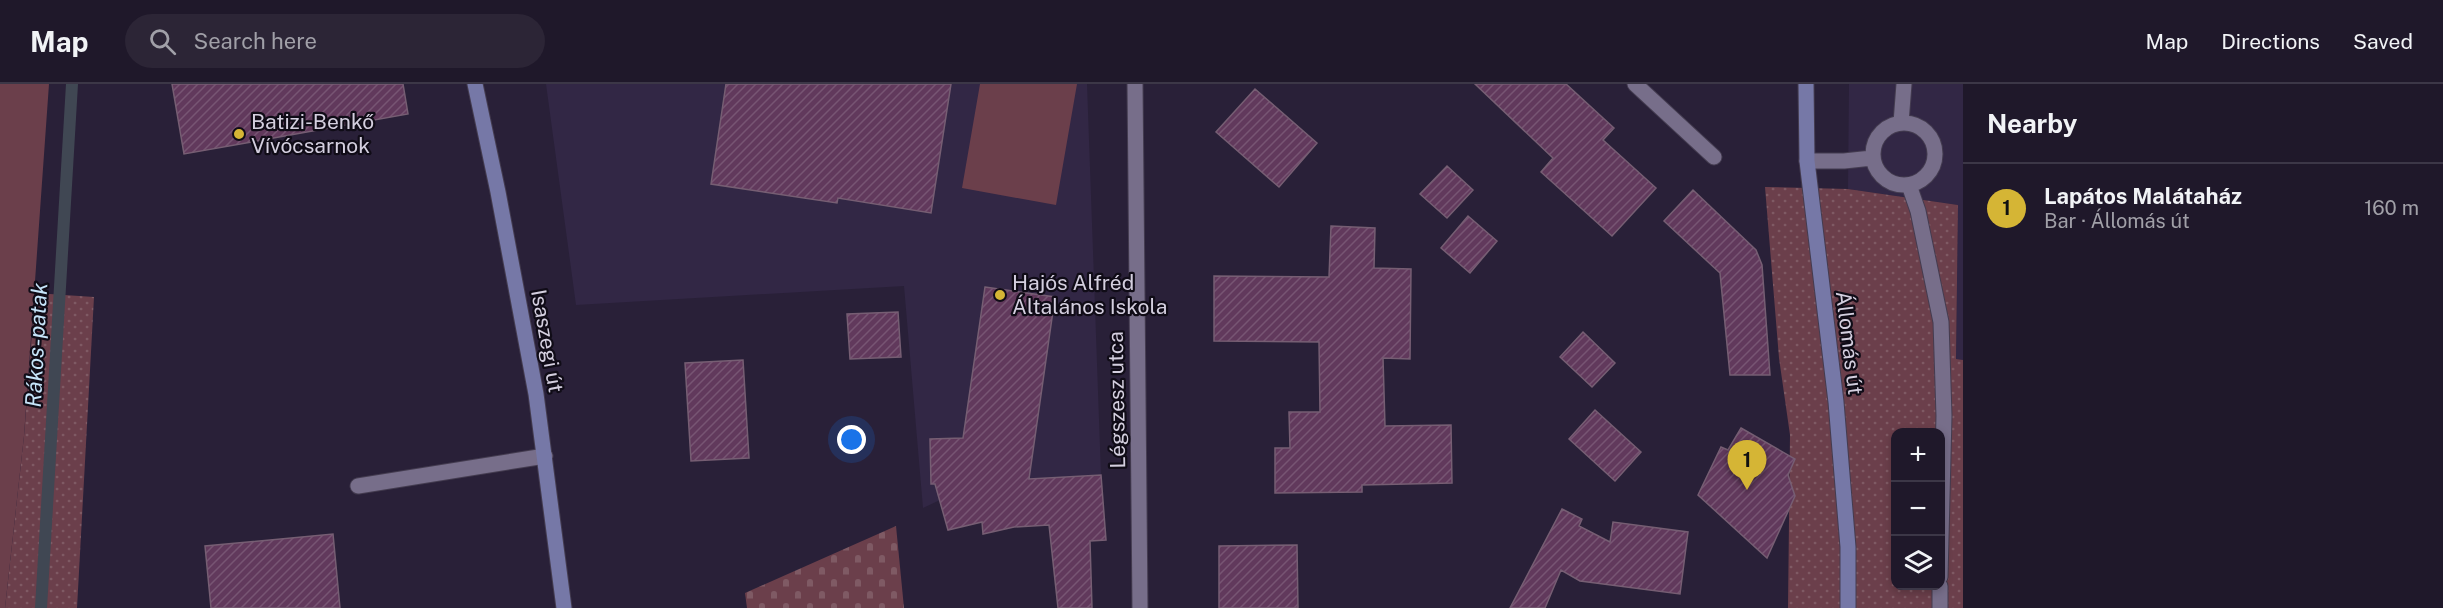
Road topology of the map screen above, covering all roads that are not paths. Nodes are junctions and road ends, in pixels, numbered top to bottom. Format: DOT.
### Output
graph roads {
  1 [pos="475,84"];
  2 [pos="1135,84"];
  3 [pos="1635,84"];
  4 [pos="1806,84"];
  5 [pos="1904,84"];
  6 [pos="1901,123"];
  7 [pos="1714,157"];
  8 [pos="1872,158"];
  9 [pos="1807,161"];
  10 [pos="1909,185"];
  11 [pos="545,456"];
  12 [pos="358,486"];
  13 [pos="1942,536"];
  14 [pos="1940,590"];
  15 [pos="564,608"];
  16 [pos="1140,608"];
  17 [pos="1848,608"];
  18 [pos="1940,608"];
  1 -- 11 [label="main road, Isaszegi út"];
  2 -- 16 [label="street, Légszesz utca"];
  3 -- 7 [label="street"];
  4 -- 9 [label="main road, Állomás út"];
  5 -- 6 [label="street"];
  6 -- 8 [label="street"];
  6 -- 10 [label="street"];
  8 -- 9 [label="street"];
  8 -- 10 [label="street"];
  9 -- 17 [label="main road, Állomás út"];
  10 -- 13 [label="street"];
  11 -- 12 [label="street"];
  11 -- 15 [label="main road, Isaszegi út"];
  14 -- 18 [label="street"];
}
